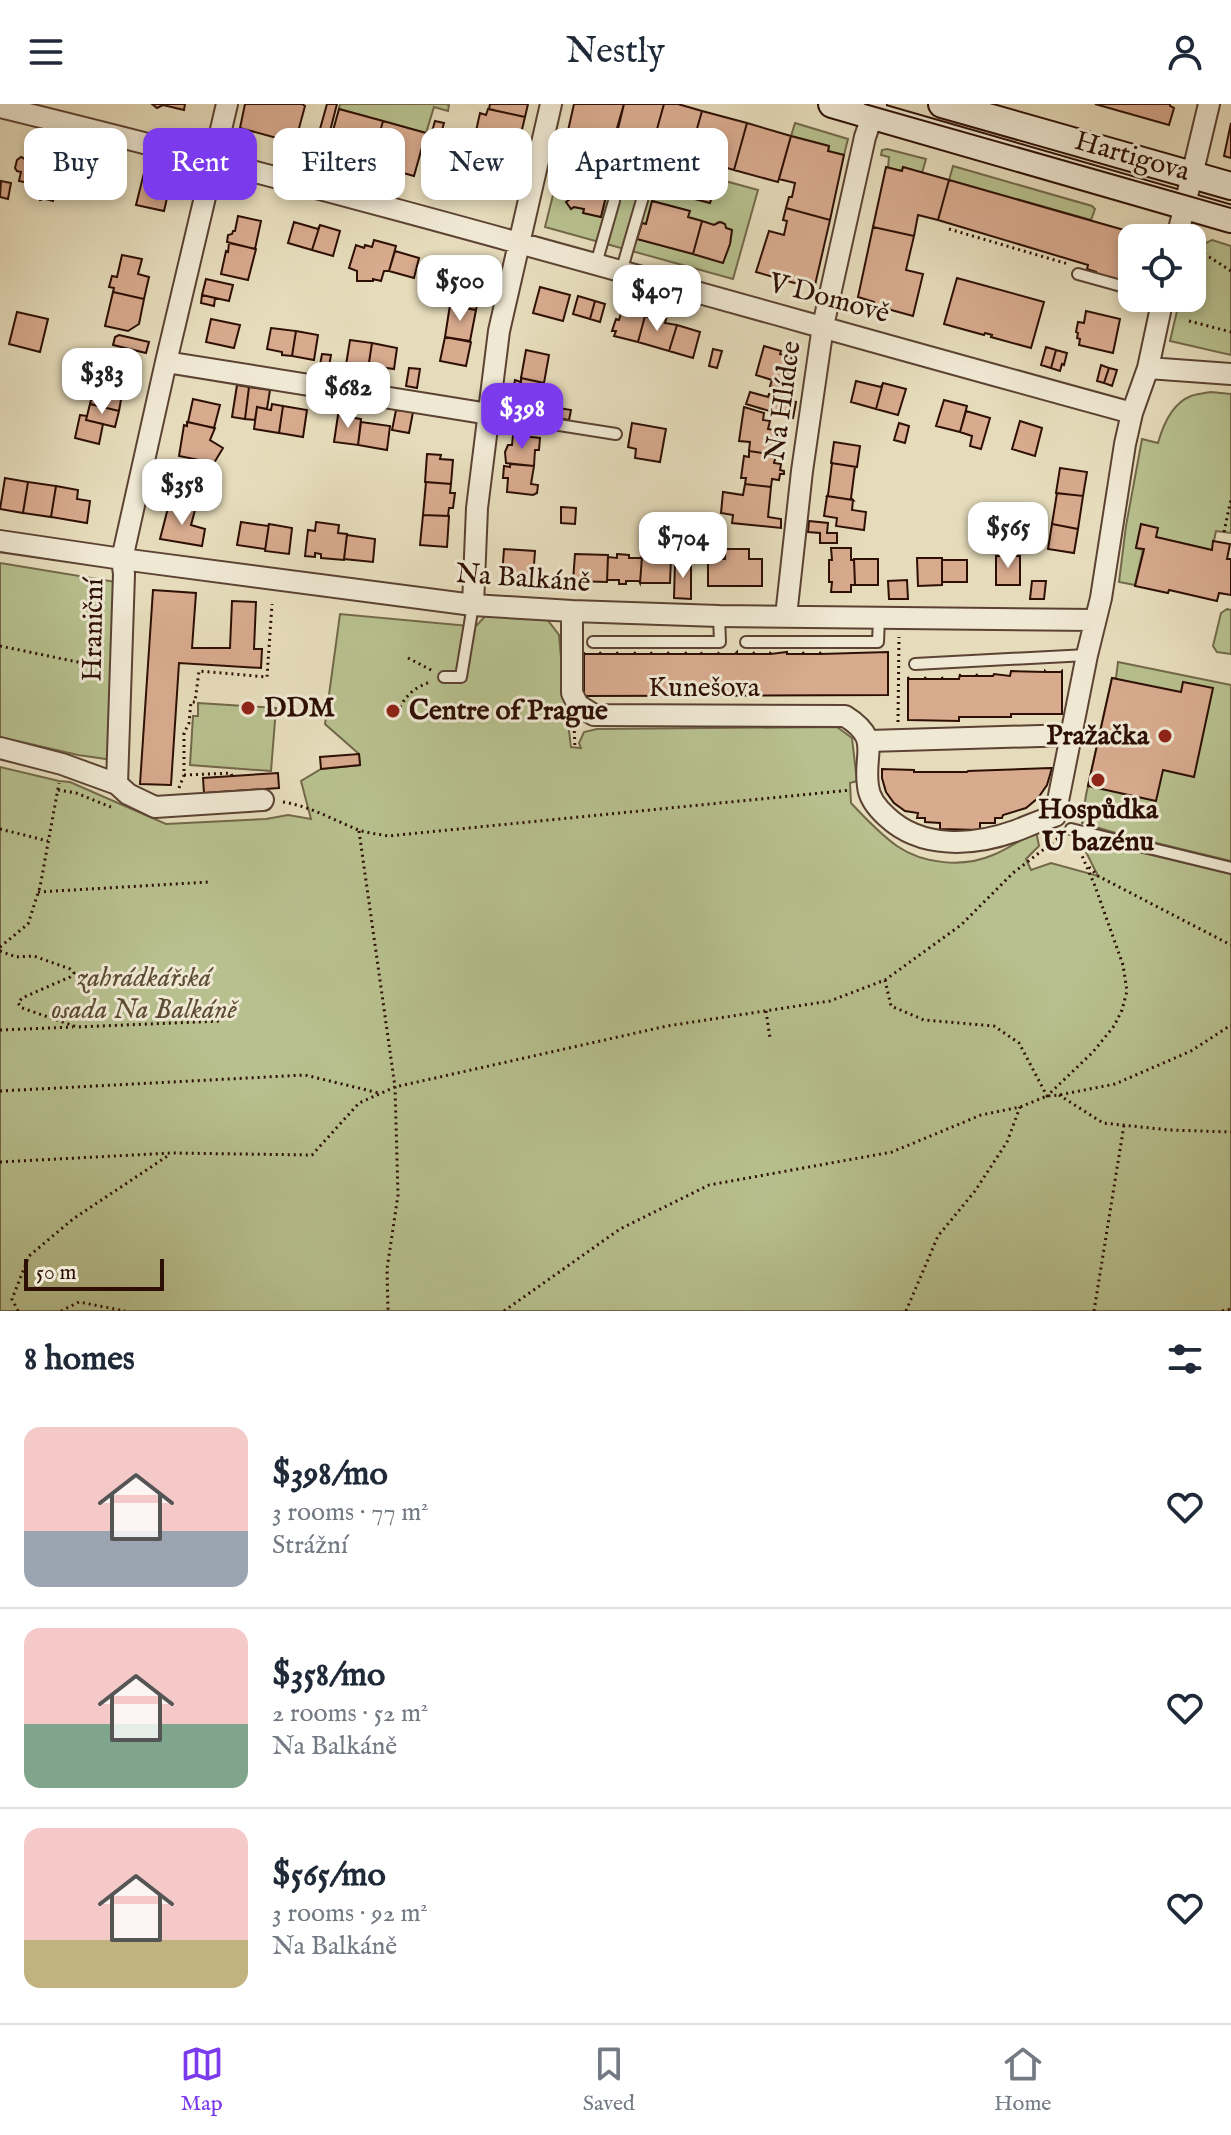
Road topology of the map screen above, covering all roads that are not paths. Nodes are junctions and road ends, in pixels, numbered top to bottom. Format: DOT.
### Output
graph roads {
  1 [pos="227,104"];
  2 [pos="551,104"];
  3 [pos="832,104"];
  4 [pos="942,104"];
  5 [pos="1209,104"];
  6 [pos="0,107"];
  7 [pos="874,110"];
  8 [pos="222,128"];
  9 [pos="143,143"];
  10 [pos="257,173"];
  11 [pos="1192,176"];
  12 [pos="1231,186"];
  13 [pos="205,200"];
  14 [pos="642,200"];
  15 [pos="614,201"];
  16 [pos="1185,206"];
  17 [pos="1231,219"];
  18 [pos="1180,224"];
  19 [pos="520,244"];
  20 [pos="596,264"];
  21 [pos="621,272"];
  22 [pos="1078,274"];
  23 [pos="1118,285"];
  24 [pos="1160,312"];
  25 [pos="823,326"];
  26 [pos="166,362"];
  27 [pos="1148,368"];
  28 [pos="1231,374"];
  29 [pos="1132,413"];
  30 [pos="489,414"];
  31 [pos="616,434"];
  32 [pos="0,541"];
  33 [pos="122,559"];
  34 [pos="473,605"];
  35 [pos="572,611"];
  36 [pos="719,616"];
  37 [pos="786,616"];
  38 [pos="889,618"];
  39 [pos="1095,620"];
  40 [pos="593,642"];
  41 [pos="746,642"];
  42 [pos="1087,655"];
  43 [pos="915,664"];
  44 [pos="444,677"];
  45 [pos="1072,735"];
  46 [pos="869,741"];
  47 [pos="0,748"];
  48 [pos="117,784"];
  49 [pos="263,800"];
  50 [pos="1063,823"];
  51 [pos="1231,868"];
  1 -- 8 [label="street, Hraniční"];
  2 -- 19 [label="street"];
  3 -- 7 [label="main road, Hartigova"];
  4 -- 11 [label="main road, Hartigova"];
  5 -- 11 [label="street"];
  6 -- 9 [label="street, V Domově"];
  7 -- 16 [label="main road, Hartigova"];
  7 -- 25 [label="street, Na Hlídce"];
  10 -- 19 [label="street, V Domově"];
  11 -- 12 [label="main road, Hartigova"];
  11 -- 16 [label="street"];
  13 -- 26 [label="street, Hraniční"];
  14 -- 21 [label="lane"];
  15 -- 20 [label="lane"];
  16 -- 17 [label="main road, Hartigova"];
  16 -- 18 [label="street"];
  19 -- 20 [label="street, V Domově"];
  19 -- 30 [label="street"];
  20 -- 21 [label="street, V Domově"];
  21 -- 25 [label="street, V Domově"];
  22 -- 23 [label="lane"];
  24 -- 27 [label="street"];
  25 -- 29 [label="street, V Domově"];
  25 -- 37 [label="street, Na Hlídce"];
  26 -- 30 [label="street"];
  26 -- 33 [label="street, Hraniční"];
  27 -- 28 [label="street"];
  27 -- 29 [label="street"];
  29 -- 39 [label="street"];
  30 -- 31 [label="lane"];
  30 -- 34 [label="street"];
  32 -- 33 [label="street, Na Balkáně"];
  33 -- 34 [label="street, Na Balkáně"];
  33 -- 48 [label="street, Hraniční"];
  34 -- 35 [label="street, Na Balkáně"];
  34 -- 44 [label="lane"];
  35 -- 36 [label="street, Na Balkáně"];
  35 -- 46 [label="street, Kunešova"];
  36 -- 37 [label="street, Na Balkáně"];
  36 -- 40 [label="lane"];
  37 -- 38 [label="street, Na Balkáně"];
  38 -- 39 [label="street, Na Balkáně"];
  38 -- 41 [label="lane"];
  39 -- 42 [label="street"];
  42 -- 43 [label="lane"];
  42 -- 45 [label="street"];
  45 -- 46 [label="street"];
  45 -- 50 [label="street"];
  46 -- 50 [label="street"];
  47 -- 48 [label="street"];
  48 -- 49 [label="street"];
  50 -- 51 [label="lane"];
}
